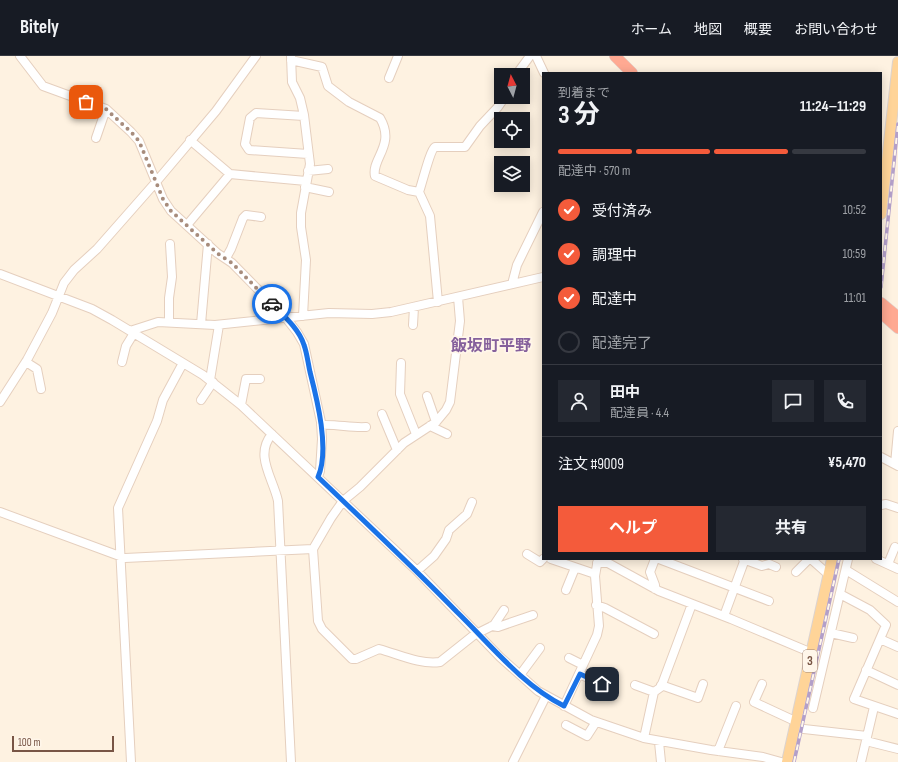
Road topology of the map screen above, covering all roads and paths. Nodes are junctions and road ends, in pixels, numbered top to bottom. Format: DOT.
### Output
graph roads {
  1 [pos="20,56"];
  2 [pos="256,56"];
  3 [pos="398,56"];
  4 [pos="530,56"];
  5 [pos="536,56"];
  6 [pos="615,56"];
  7 [pos="291,58"];
  8 [pos="898,62"];
  9 [pos="521,68"];
  10 [pos="544,72"];
  11 [pos="631,72"];
  12 [pos="389,78"];
  13 [pos="896,93"];
  14 [pos="500,104"];
  15 [pos="106,109"];
  16 [pos="304,116"];
  17 [pos="96,138"];
  18 [pos="190,140"];
  19 [pos="308,154"];
  20 [pos="328,170"];
  21 [pos="308,171"];
  22 [pos="230,174"];
  23 [pos="156,182"];
  24 [pos="305,184"];
  25 [pos="329,192"];
  26 [pos="419,192"];
  27 [pos="882,206"];
  28 [pos="542,214"];
  29 [pos="261,217"];
  30 [pos="187,226"];
  31 [pos="170,244"];
  32 [pos="208,244"];
  33 [pos="226,258"];
  34 [pos="0,274"];
  35 [pos="542,276"];
  36 [pos="512,284"];
  37 [pos="58,296"];
  38 [pos="458,297"];
  39 [pos="438,302"];
  40 [pos="882,303"];
  41 [pos="414,307"];
  42 [pos="882,315"];
  43 [pos="303,316"];
  44 [pos="898,317"];
  45 [pos="286,318"];
  46 [pos="169,322"];
  47 [pos="201,324"];
  48 [pos="219,325"];
  49 [pos="413,325"];
  50 [pos="898,328"];
  51 [pos="132,332"];
  52 [pos="26,362"];
  53 [pos="122,362"];
  54 [pos="183,363"];
  55 [pos="401,363"];
  56 [pos="260,379"];
  57 [pos="211,381"];
  58 [pos="41,389"];
  59 [pos="427,396"];
  60 [pos="201,400"];
  61 [pos="0,402"];
  62 [pos="242,405"];
  63 [pos="382,414"];
  64 [pos="433,424"];
  65 [pos="321,425"];
  66 [pos="366,427"];
  67 [pos="898,431"];
  68 [pos="272,434"];
  69 [pos="416,434"];
  70 [pos="447,434"];
  71 [pos="397,450"];
  72 [pos="882,458"];
  73 [pos="896,465"];
  74 [pos="318,477"];
  75 [pos="343,501"];
  76 [pos="472,502"];
  77 [pos="882,505"];
  78 [pos="898,508"];
  79 [pos="0,512"];
  80 [pos="895,547"];
  81 [pos="313,549"];
  82 [pos="282,550"];
  83 [pos="526,554"];
  84 [pos="120,557"];
  85 [pos="542,560"];
  86 [pos="554,560"];
  87 [pos="655,560"];
  88 [pos="662,560"];
  89 [pos="744,560"];
  90 [pos="747,560"];
  91 [pos="809,560"];
  92 [pos="811,560"];
  93 [pos="832,560"];
  94 [pos="848,560"];
  95 [pos="878,560"];
  96 [pos="598,561"];
  97 [pos="888,564"];
  98 [pos="776,567"];
  99 [pos="575,568"];
  100 [pos="898,569"];
  101 [pos="846,570"];
  102 [pos="417,571"];
  103 [pos="796,572"];
  104 [pos="595,574"];
  105 [pos="829,575"];
  106 [pos="734,587"];
  107 [pos="654,589"];
  108 [pos="566,590"];
  109 [pos="840,594"];
  110 [pos="769,601"];
  111 [pos="898,602"];
  112 [pos="692,604"];
  113 [pos="596,605"];
  114 [pos="504,610"];
  115 [pos="533,615"];
  116 [pos="724,616"];
  117 [pos="492,626"];
  118 [pos="478,633"];
  119 [pos="831,633"];
  120 [pos="654,634"];
  121 [pos="853,638"];
  122 [pos="880,639"];
  123 [pos="898,647"];
  124 [pos="540,648"];
  125 [pos="812,653"];
  126 [pos="569,658"];
  127 [pos="584,665"];
  128 [pos="866,670"];
  129 [pos="580,674"];
  130 [pos="520,675"];
  131 [pos="602,684"];
  132 [pos="703,684"];
  133 [pos="762,684"];
  134 [pos="898,684"];
  135 [pos="635,685"];
  136 [pos="661,686"];
  137 [pos="654,692"];
  138 [pos="546,696"];
  139 [pos="564,706"];
  140 [pos="736,706"];
  141 [pos="874,707"];
  142 [pos="813,708"];
  143 [pos="898,714"];
  144 [pos="596,722"];
  145 [pos="566,725"];
  146 [pos="796,725"];
  147 [pos="644,738"];
  148 [pos="866,739"];
  149 [pos="660,742"];
  150 [pos="898,750"];
  151 [pos="718,751"];
  152 [pos="131,762"];
  153 [pos="291,762"];
  154 [pos="513,762"];
  155 [pos="661,762"];
  156 [pos="781,762"];
  157 [pos="787,762"];
  158 [pos="860,762"];
  1 -- 15 [label="street"];
  2 -- 18 [label="street"];
  3 -- 12 [label="street"];
  4 -- 9 [label="street"];
  5 -- 10 [label="street"];
  6 -- 11 [label="highway"];
  7 -- 16 [label="street"];
  7 -- 26 [label="street"];
  8 -- 13 [label="main road"];
  13 -- 27 [label="main road"];
  14 -- 26 [label="street"];
  15 -- 17 [label="street"];
  15 -- 23 [label="street"];
  16 -- 19 [label="street"];
  16 -- 19 [label="street"];
  18 -- 22 [label="street"];
  18 -- 23 [label="street"];
  19 -- 21 [label="street"];
  20 -- 21 [label="street"];
  21 -- 24 [label="street"];
  22 -- 24 [label="street"];
  22 -- 30 [label="street"];
  23 -- 30 [label="street"];
  23 -- 37 [label="street"];
  24 -- 25 [label="street"];
  24 -- 43 [label="street"];
  26 -- 39 [label="street"];
  28 -- 36 [label="street"];
  29 -- 33 [label="street"];
  30 -- 32 [label="street"];
  31 -- 46 [label="street"];
  32 -- 33 [label="street"];
  32 -- 47 [label="street"];
  33 -- 45 [label="street"];
  34 -- 37 [label="street"];
  35 -- 36 [label="street"];
  36 -- 38 [label="street"];
  37 -- 51 [label="street"];
  37 -- 52 [label="street"];
  38 -- 39 [label="street"];
  38 -- 64 [label="street"];
  39 -- 41 [label="street"];
  40 -- 44 [label="highway"];
  41 -- 43 [label="street"];
  41 -- 49 [label="street"];
  42 -- 50 [label="highway"];
  43 -- 45 [label="street"];
  45 -- 48 [label="street"];
  45 -- 65 [label="street"];
  46 -- 47 [label="street"];
  46 -- 51 [label="street"];
  47 -- 48 [label="street"];
  48 -- 57 [label="street"];
  51 -- 53 [label="street"];
  51 -- 54 [label="street"];
  52 -- 58 [label="street"];
  52 -- 61 [label="street"];
  54 -- 57 [label="street"];
  54 -- 84 [label="street"];
  55 -- 69 [label="street"];
  56 -- 62 [label="street"];
  57 -- 60 [label="street"];
  57 -- 62 [label="street"];
  59 -- 64 [label="street"];
  62 -- 68 [label="street"];
  63 -- 71 [label="street"];
  64 -- 69 [label="street"];
  64 -- 70 [label="street"];
  65 -- 66 [label="street"];
  65 -- 74 [label="street"];
  67 -- 73 [label="street"];
  68 -- 74 [label="street"];
  68 -- 82 [label="street"];
  69 -- 71 [label="street"];
  71 -- 75 [label="street"];
  72 -- 73 [label="street"];
  74 -- 75 [label="street"];
  75 -- 81 [label="street"];
  75 -- 102 [label="street"];
  76 -- 102 [label="street"];
  77 -- 78 [label="street"];
  79 -- 84 [label="street"];
  80 -- 97 [label="street"];
  81 -- 82 [label="street"];
  81 -- 118 [label="street"];
  82 -- 84 [label="street"];
  82 -- 153 [label="street"];
  83 -- 85 [label="street"];
  84 -- 152 [label="street"];
  86 -- 99 [label="street"];
  87 -- 107 [label="street"];
  88 -- 106 [label="street"];
  89 -- 106 [label="street"];
  90 -- 98 [label="street"];
  91 -- 103 [label="street"];
  92 -- 105 [label="street"];
  93 -- 105 [label="main road, 3"];
  94 -- 101 [label="street"];
  95 -- 97 [label="street"];
  96 -- 104 [label="street"];
  96 -- 107 [label="street"];
  97 -- 100 [label="street"];
  99 -- 104 [label="street"];
  99 -- 108 [label="street"];
  101 -- 109 [label="street"];
  101 -- 111 [label="street"];
  102 -- 118 [label="street"];
  104 -- 113 [label="street"];
  105 -- 125 [label="main road, 3"];
  106 -- 110 [label="street"];
  106 -- 116 [label="street"];
  107 -- 112 [label="street"];
  109 -- 119 [label="street"];
  109 -- 122 [label="street"];
  112 -- 116 [label="street"];
  112 -- 136 [label="street"];
  113 -- 120 [label="street"];
  113 -- 127 [label="street"];
  114 -- 117 [label="street"];
  115 -- 117 [label="street"];
  116 -- 125 [label="street"];
  117 -- 118 [label="street"];
  118 -- 130 [label="street"];
  119 -- 121 [label="street"];
  119 -- 142 [label="street"];
  122 -- 123 [label="street"];
  122 -- 128 [label="street"];
  124 -- 130 [label="street"];
  125 -- 146 [label="main road, 3"];
  126 -- 127 [label="street"];
  127 -- 129 [label="street"];
  128 -- 134 [label="street"];
  128 -- 141 [label="street"];
  129 -- 131 [label="street"];
  129 -- 139 [label="street"];
  130 -- 138 [label="street"];
  132 -- 136 [label="street"];
  133 -- 146 [label="street"];
  135 -- 137 [label="street"];
  136 -- 137 [label="street"];
  137 -- 147 [label="street"];
  138 -- 139 [label="street"];
  138 -- 154 [label="street"];
  139 -- 144 [label="street"];
  140 -- 151 [label="street"];
  141 -- 143 [label="street"];
  141 -- 148 [label="street"];
  144 -- 145 [label="street"];
  144 -- 147 [label="street"];
  146 -- 148 [label="street"];
  146 -- 157 [label="main road, 3"];
  147 -- 149 [label="street"];
  148 -- 150 [label="street"];
  148 -- 158 [label="street"];
  149 -- 151 [label="street"];
  149 -- 155 [label="street"];
  151 -- 156 [label="street"];
}
